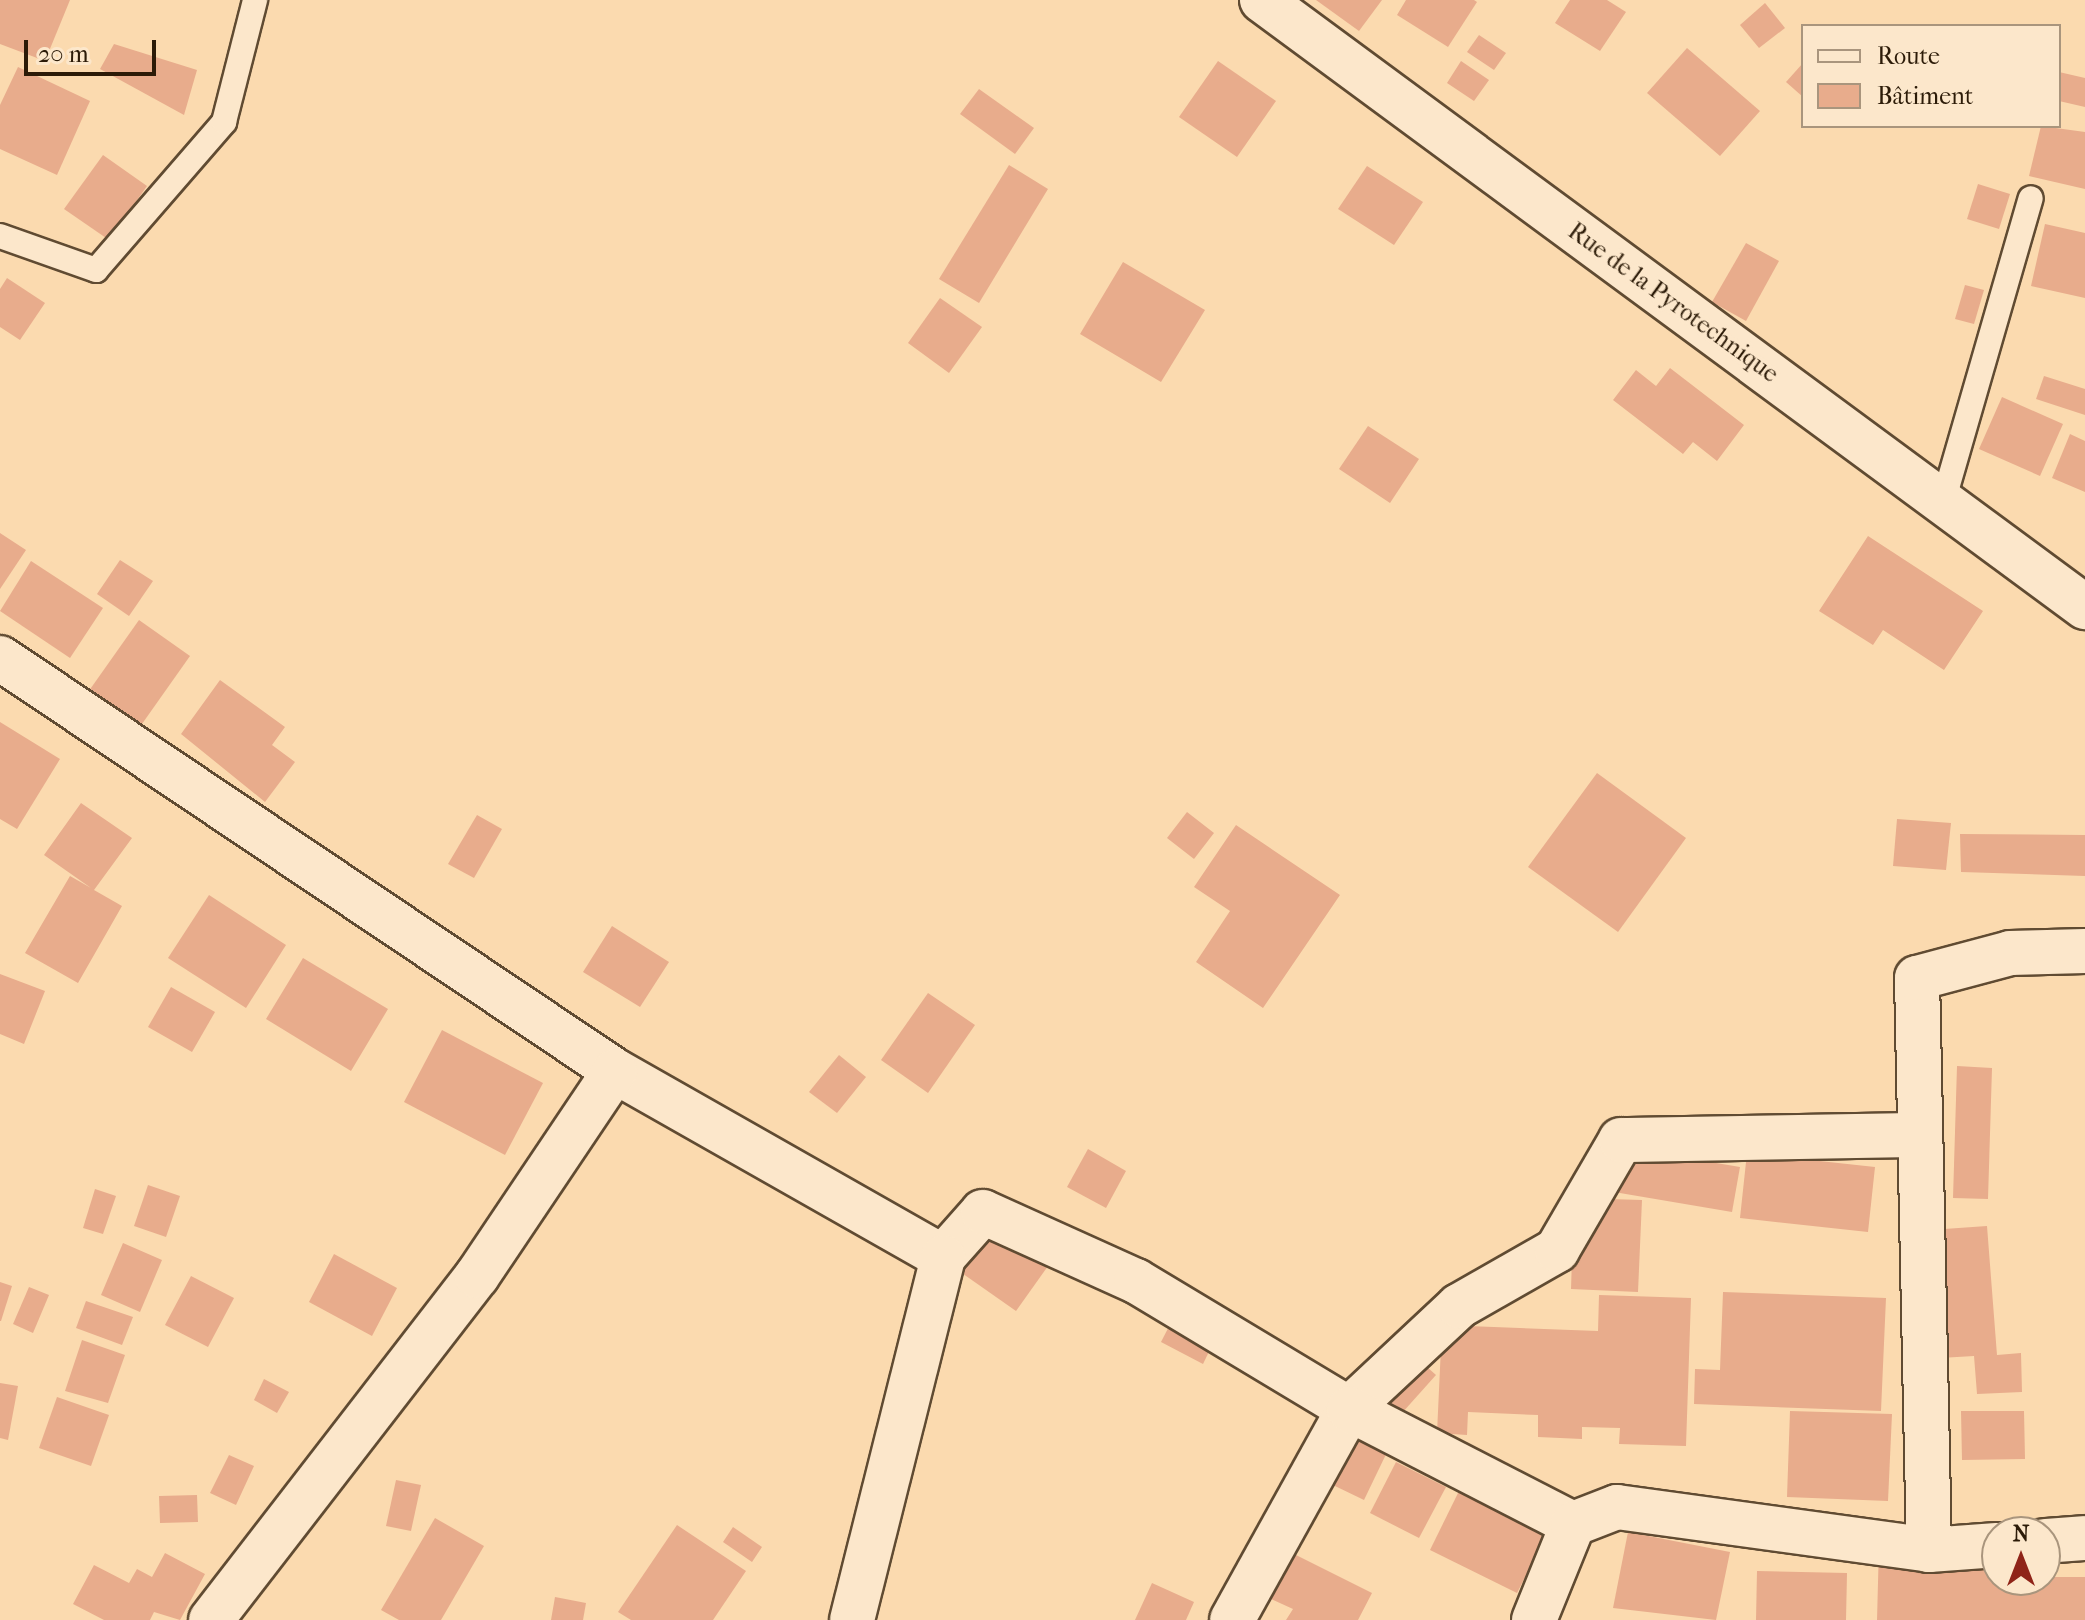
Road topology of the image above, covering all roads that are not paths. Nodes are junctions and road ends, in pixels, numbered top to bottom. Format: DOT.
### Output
graph roads {
  1 [pos="255,0"];
  2 [pos="1262,0"];
  3 [pos="2031,198"];
  4 [pos="0,236"];
  5 [pos="1943,502"];
  6 [pos="2085,607"];
  7 [pos="0,658"];
  8 [pos="2085,951"];
  9 [pos="615,1071"];
  10 [pos="1920,1135"];
  11 [pos="943,1257"];
  12 [pos="1349,1409"];
  13 [pos="1573,1524"];
  14 [pos="2085,1538"];
  15 [pos="2061,1540"];
  16 [pos="1981,1546"];
  17 [pos="1929,1550"];
  18 [pos="211,1620"];
  19 [pos="852,1620"];
  20 [pos="1232,1620"];
  21 [pos="1534,1620"];
  1 -- 4 [label="lane"];
  2 -- 5 [label="street, Rue de la Pyrotechnique"];
  3 -- 5 [label="lane"];
  5 -- 6 [label="street, Rue de la Pyrotechnique"];
  7 -- 9 [label="street"];
  8 -- 10 [label="street"];
  9 -- 11 [label="street"];
  9 -- 18 [label="street"];
  10 -- 12 [label="street"];
  10 -- 17 [label="street"];
  11 -- 12 [label="street"];
  11 -- 19 [label="street"];
  12 -- 13 [label="street"];
  12 -- 20 [label="street"];
  13 -- 17 [label="street"];
  13 -- 21 [label="street"];
  14 -- 15 [label="street"];
  16 -- 17 [label="street"];
}
